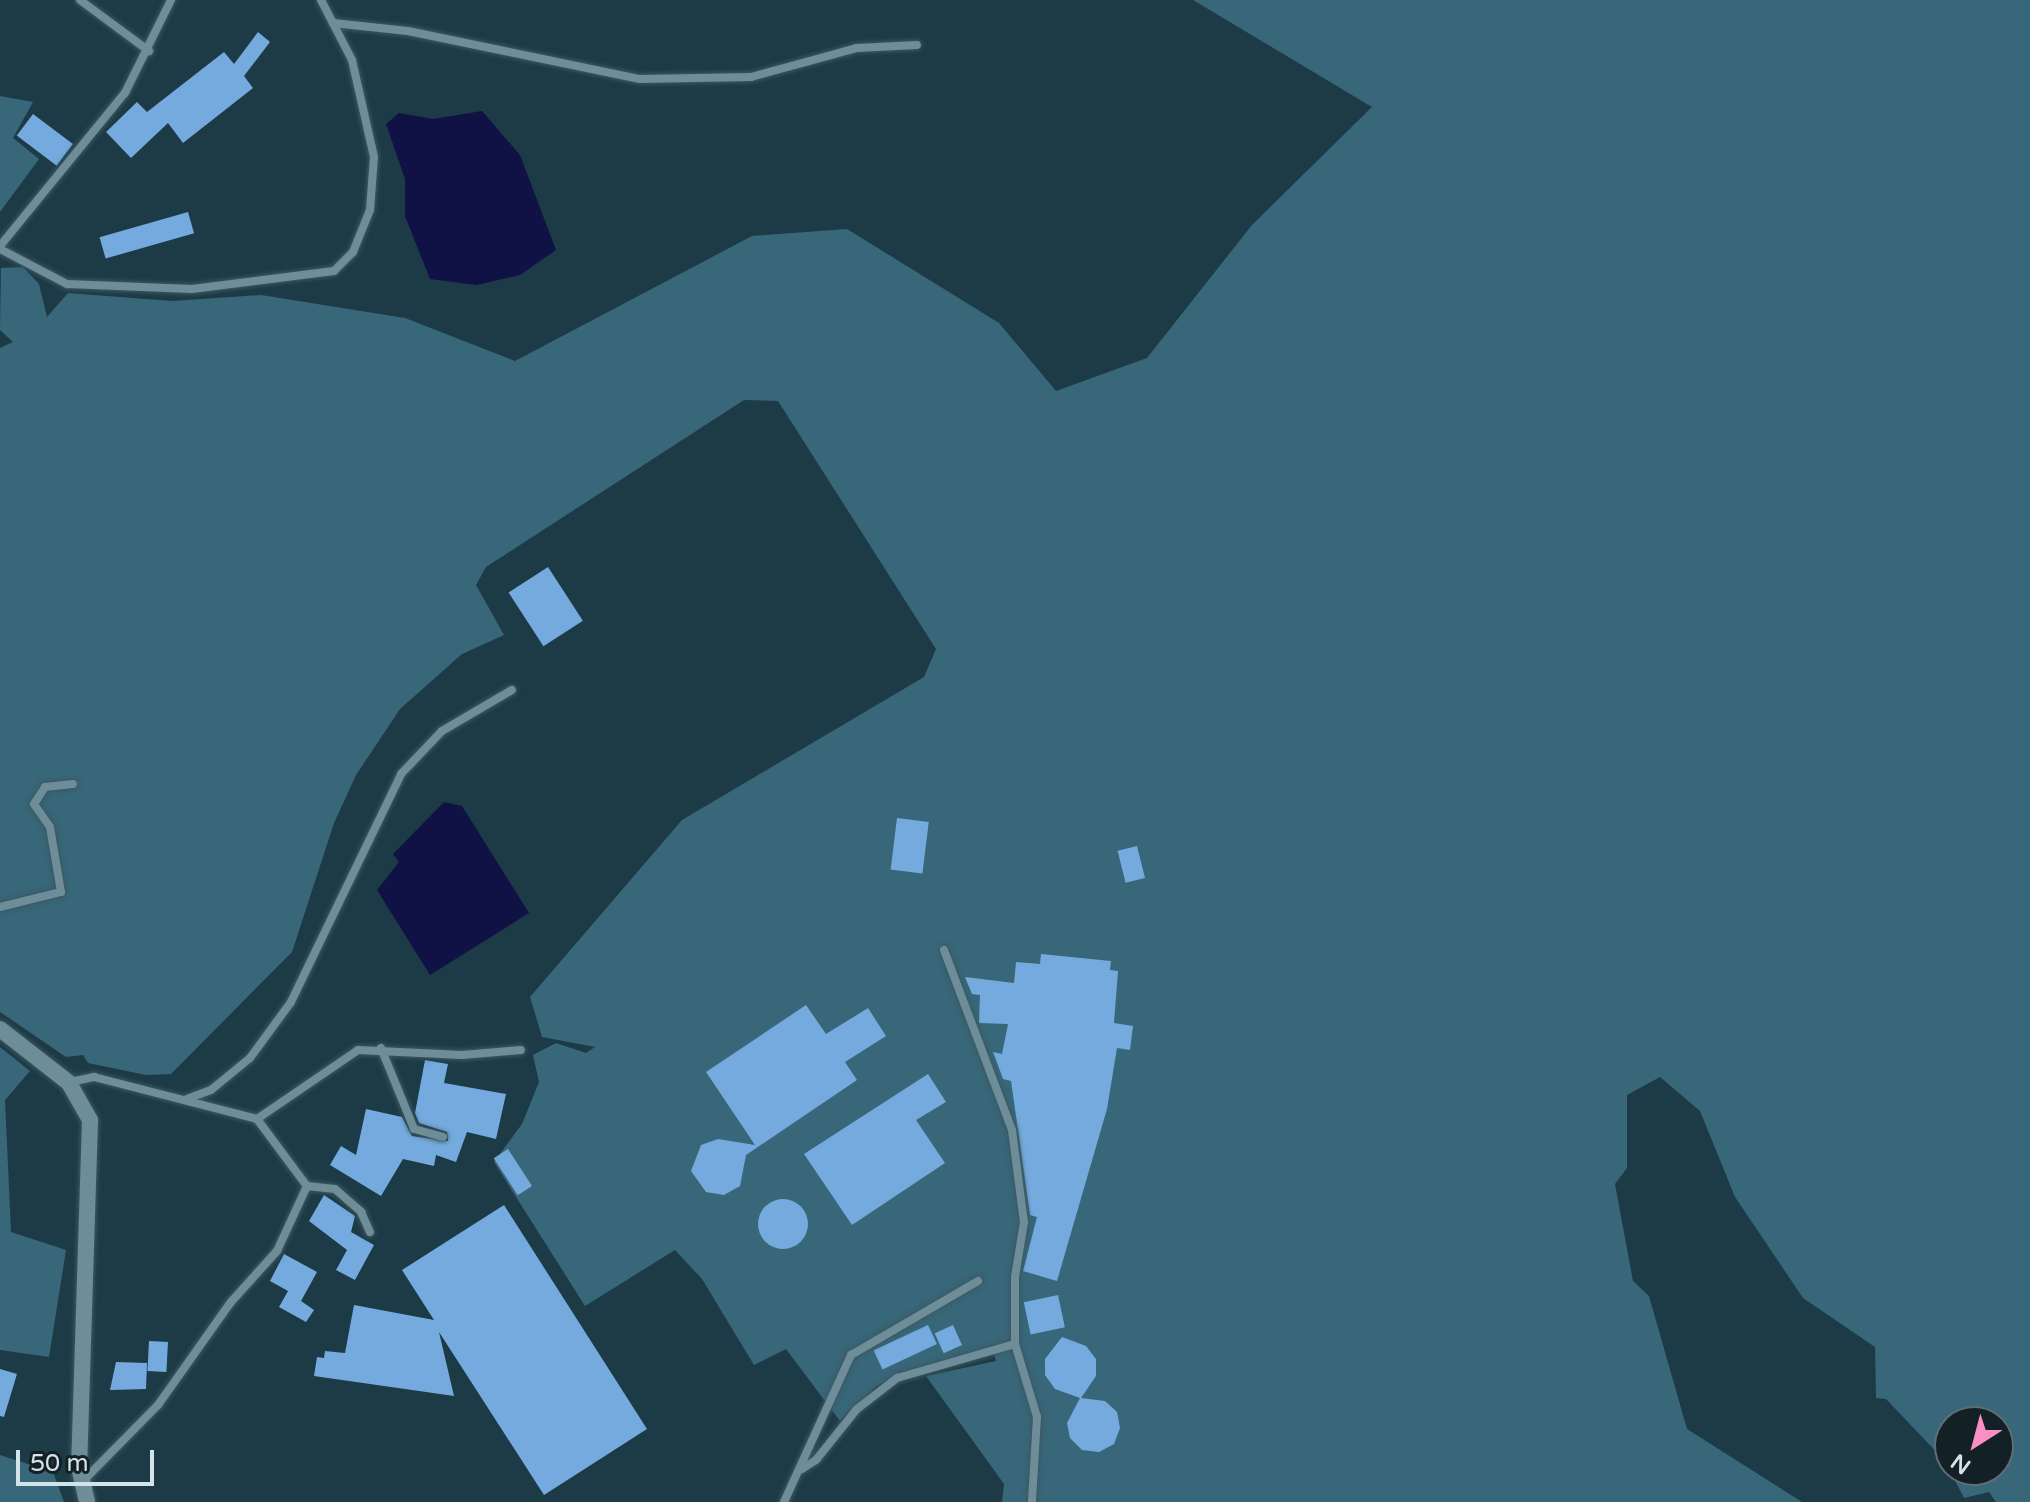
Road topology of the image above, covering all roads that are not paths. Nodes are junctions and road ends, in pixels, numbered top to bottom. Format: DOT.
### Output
graph roads {
  1 [pos="80,0"];
  2 [pos="171,0"];
  3 [pos="321,0"];
  4 [pos="333,23"];
  5 [pos="917,45"];
  6 [pos="149,51"];
  7 [pos="0,247"];
  8 [pos="512,690"];
  9 [pos="73,784"];
  10 [pos="0,907"];
  11 [pos="944,950"];
  12 [pos="0,1029"];
  13 [pos="381,1048"];
  14 [pos="521,1050"];
  15 [pos="69,1083"];
  16 [pos="187,1099"];
  17 [pos="257,1119"];
  18 [pos="443,1137"];
  19 [pos="307,1186"];
  20 [pos="370,1232"];
  21 [pos="978,1281"];
  22 [pos="1015,1344"];
  23 [pos="801,1469"];
  24 [pos="83,1482"];
  25 [pos="87,1502"];
  26 [pos="784,1502"];
  27 [pos="1032,1502"];
  1 -- 6 [label="lane"];
  2 -- 6 [label="lane"];
  3 -- 4 [label="lane"];
  4 -- 5 [label="lane"];
  4 -- 7 [label="lane"];
  6 -- 7 [label="lane"];
  8 -- 16 [label="lane"];
  9 -- 10 [label="lane"];
  11 -- 22 [label="lane"];
  12 -- 15 [label="street"];
  13 -- 14 [label="lane"];
  13 -- 17 [label="lane"];
  13 -- 18 [label="lane"];
  15 -- 16 [label="lane"];
  15 -- 24 [label="street"];
  16 -- 17 [label="lane"];
  17 -- 19 [label="lane"];
  19 -- 20 [label="lane"];
  19 -- 24 [label="lane"];
  21 -- 23 [label="lane"];
  22 -- 23 [label="lane"];
  22 -- 27 [label="lane"];
  23 -- 26 [label="lane"];
  24 -- 25 [label="street"];
}
